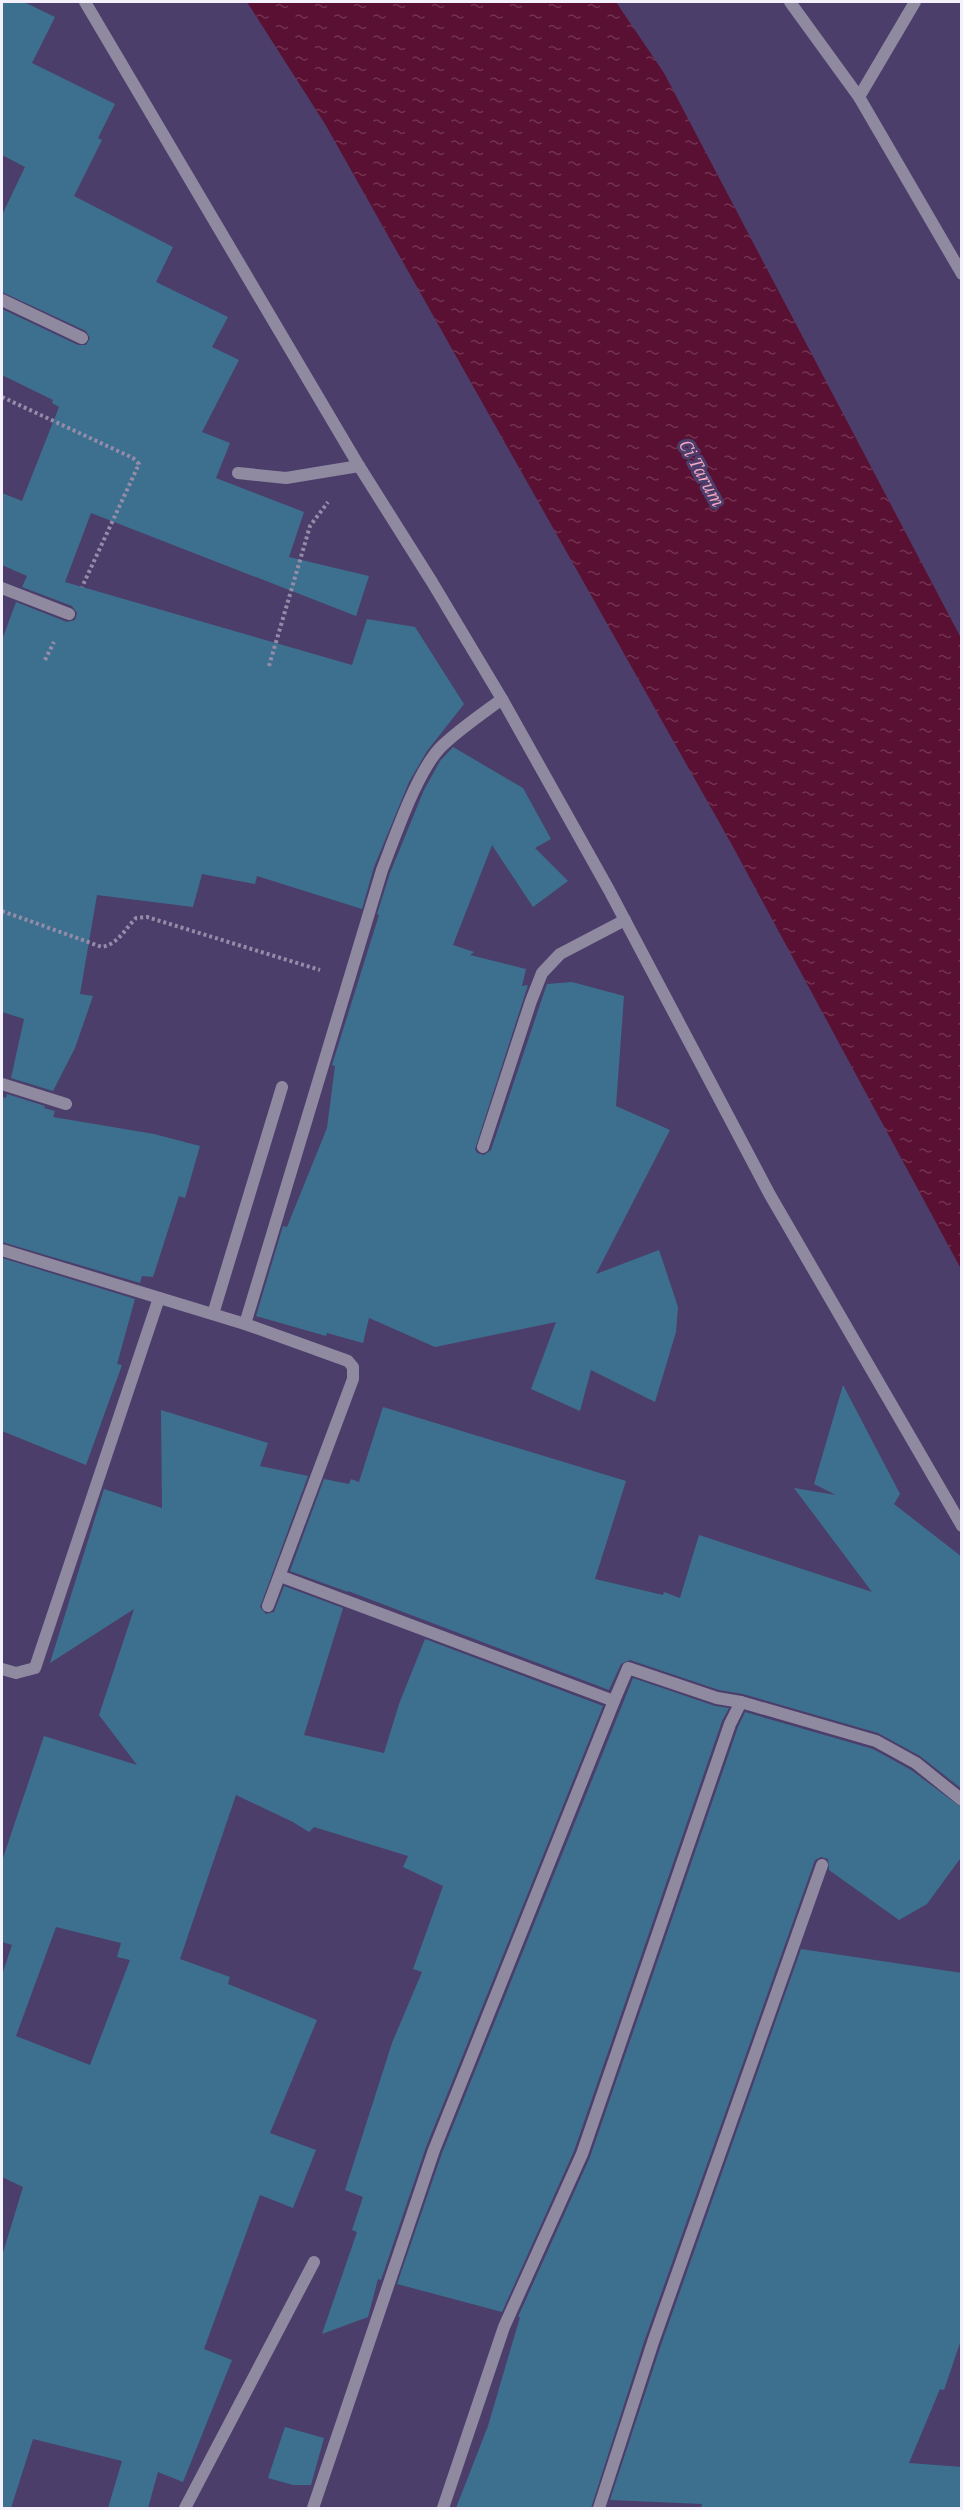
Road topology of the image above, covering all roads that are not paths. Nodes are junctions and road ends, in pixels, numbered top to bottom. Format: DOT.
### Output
graph roads {
  1 [pos="85,2"];
  2 [pos="790,2"];
  3 [pos="915,2"];
  4 [pos="859,97"];
  5 [pos="962,274"];
  6 [pos="2,300"];
  7 [pos="82,338"];
  8 [pos="361,470"];
  9 [pos="238,473"];
  10 [pos="2,588"];
  11 [pos="69,614"];
  12 [pos="502,699"];
  13 [pos="625,920"];
  14 [pos="2,1084"];
  15 [pos="282,1088"];
  16 [pos="66,1104"];
  17 [pos="483,1147"];
  18 [pos="2,1250"];
  19 [pos="159,1298"];
  20 [pos="213,1314"];
  21 [pos="245,1324"];
  22 [pos="962,1526"];
  23 [pos="280,1576"];
  24 [pos="268,1606"];
  25 [pos="2,1669"];
  26 [pos="614,1701"];
  27 [pos="741,1702"];
  28 [pos="962,1800"];
  29 [pos="822,1864"];
  30 [pos="314,2262"];
  31 [pos="186,2508"];
  32 [pos="313,2508"];
  33 [pos="443,2508"];
  34 [pos="599,2508"];
  1 -- 8 [label="street"];
  2 -- 4 [label="street"];
  3 -- 4 [label="street"];
  4 -- 5 [label="street"];
  6 -- 7 [label="street"];
  8 -- 9 [label="street"];
  8 -- 12 [label="street"];
  10 -- 11 [label="street"];
  12 -- 13 [label="street"];
  12 -- 21 [label="street"];
  13 -- 17 [label="street"];
  13 -- 22 [label="street"];
  14 -- 16 [label="street"];
  15 -- 20 [label="street"];
  18 -- 19 [label="street"];
  19 -- 20 [label="street"];
  19 -- 25 [label="street"];
  20 -- 21 [label="street"];
  21 -- 23 [label="street"];
  23 -- 24 [label="street"];
  23 -- 26 [label="street"];
  26 -- 27 [label="street"];
  26 -- 32 [label="street"];
  27 -- 28 [label="street"];
  27 -- 33 [label="street"];
  29 -- 34 [label="street"];
  30 -- 31 [label="street"];
}
